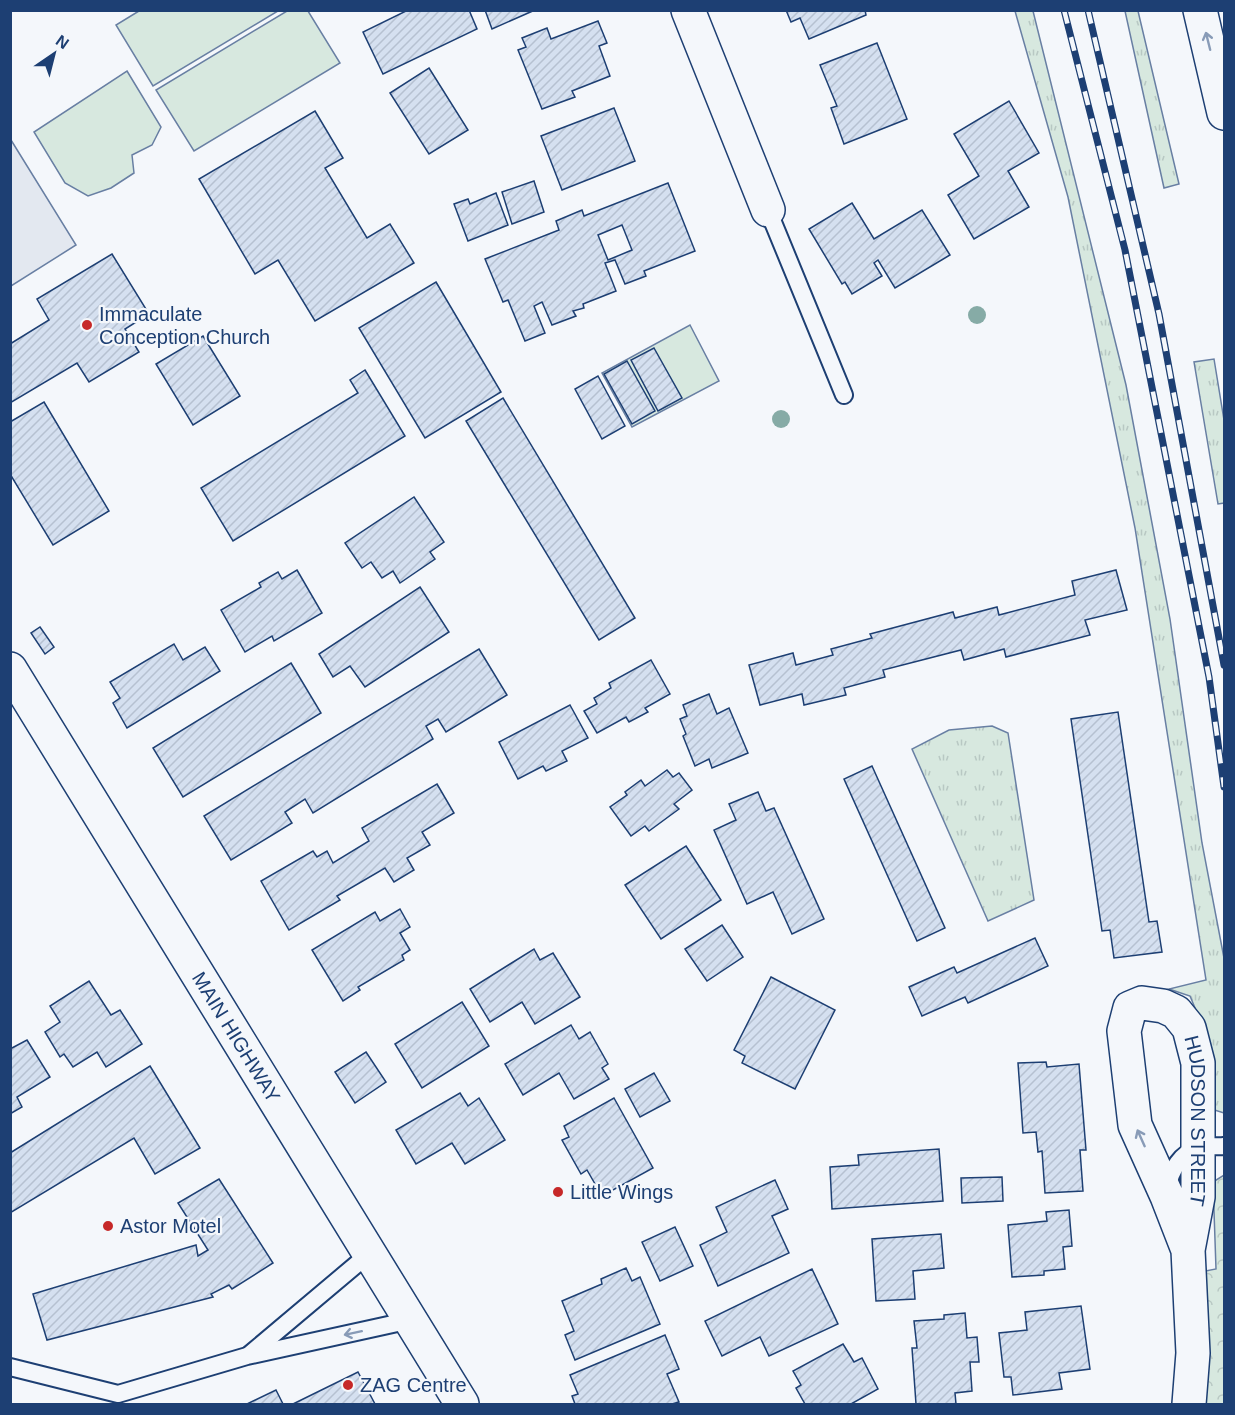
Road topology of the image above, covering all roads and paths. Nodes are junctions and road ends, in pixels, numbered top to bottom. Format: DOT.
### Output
graph roads {
  1 [pos="688,10"];
  2 [pos="1200,10"];
  3 [pos="1224,113"];
  4 [pos="768,210"];
  5 [pos="844,395"];
  6 [pos="10,669"];
  7 [pos="1212,1147"];
  8 [pos="1167,1196"];
  9 [pos="1188,1250"];
  10 [pos="370,1253"];
  11 [pos="411,1320"];
  12 [pos="247,1356"];
  13 [pos="10,1367"];
  14 [pos="462,1404"];
  15 [pos="1189,1404"];
  1 -- 4 [label="main road"];
  3 -- 2 [label="main road, one-way"];
  4 -- 5 [label="lane"];
  6 -- 10 [label="main road, MAIN HIGHWAY"];
  7 -- 8 [label="lane"];
  8 -- 7 [label="main road, HUDSON STREET, one-way"];
  7 -- 9 [label="main road, HUDSON STREET"];
  8 -- 9 [label="main road, HUDSON STREET"];
  9 -- 15 [label="main road, HUDSON STREET"];
  10 -- 11 [label="main road, MAIN HIGHWAY"];
  10 -- 12 [label="lane"];
  11 -- 12 [label="lane, one-way"];
  11 -- 14 [label="main road, MAIN HIGHWAY"];
  12 -- 13 [label="lane"];
}
